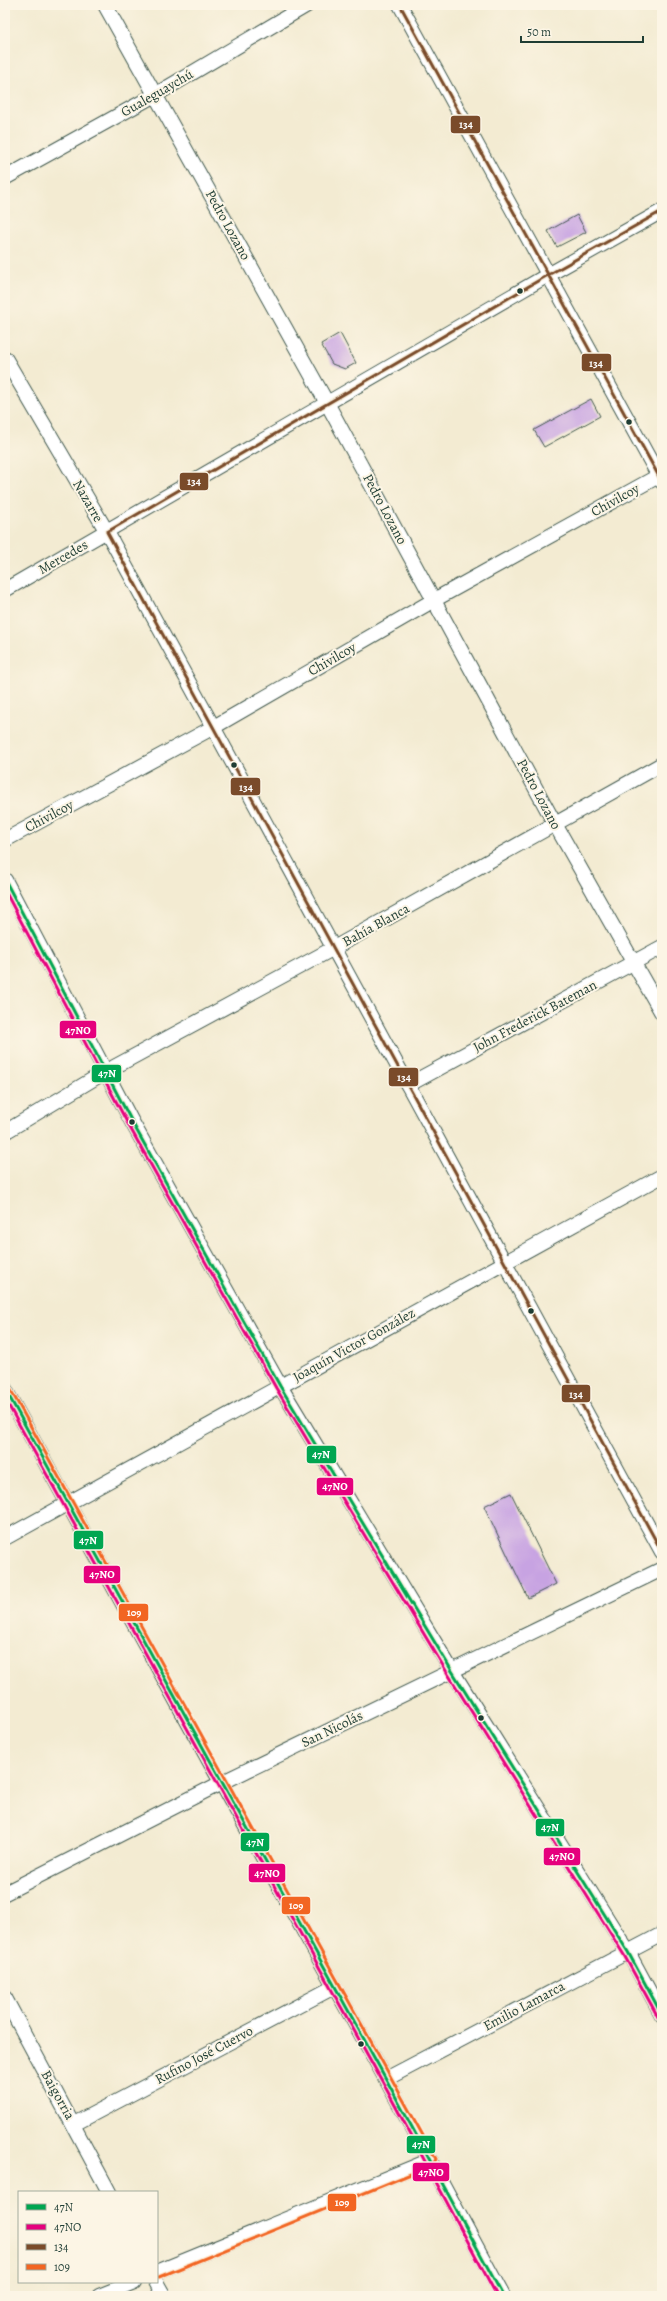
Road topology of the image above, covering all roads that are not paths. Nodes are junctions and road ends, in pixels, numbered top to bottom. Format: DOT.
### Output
graph roads {
  1 [pos="105,5"];
  2 [pos="307,5"];
  3 [pos="400,5"];
  4 [pos="155,95"];
  5 [pos="5,178"];
  6 [pos="662,211"];
  7 [pos="548,275"];
  8 [pos="5,358"];
  9 [pos="327,402"];
  10 [pos="661,477"];
  11 [pos="107,532"];
  12 [pos="5,590"];
  13 [pos="434,600"];
  14 [pos="212,728"];
  15 [pos="662,764"];
  16 [pos="555,824"];
  17 [pos="5,840"];
  18 [pos="5,880"];
  19 [pos="662,947"];
  20 [pos="334,948"];
  21 [pos="633,963"];
  22 [pos="662,1013"];
  23 [pos="105,1072"];
  24 [pos="408,1085"];
  25 [pos="5,1132"];
  26 [pos="662,1176"];
  27 [pos="505,1263"];
  28 [pos="280,1386"];
  29 [pos="5,1389"];
  30 [pos="68,1503"];
  31 [pos="5,1538"];
  32 [pos="662,1552"];
  33 [pos="662,1570"];
  34 [pos="452,1671"];
  35 [pos="221,1783"];
  36 [pos="5,1894"];
  37 [pos="662,1934"];
  38 [pos="628,1952"];
  39 [pos="334,1986"];
  40 [pos="5,1998"];
  41 [pos="662,2015"];
  42 [pos="386,2078"];
  43 [pos="74,2124"];
  44 [pos="431,2160"];
  45 [pos="108,2191"];
  46 [pos="158,2272"];
  47 [pos="132,2283"];
  48 [pos="157,2283"];
  49 [pos="99,2296"];
  50 [pos="164,2296"];
  51 [pos="503,2296"];
  1 -- 4 [label="street, Pedro Lozano"];
  2 -- 4 [label="street, Gualeguaychú"];
  3 -- 7 [label="street"];
  4 -- 5 [label="street, Gualeguaychú"];
  4 -- 9 [label="street, Pedro Lozano"];
  6 -- 7 [label="street, Mercedes"];
  7 -- 9 [label="street, Mercedes"];
  7 -- 10 [label="street"];
  8 -- 11 [label="street, Nazarre"];
  9 -- 11 [label="street, Mercedes"];
  9 -- 13 [label="street, Pedro Lozano"];
  10 -- 13 [label="street, Chivilcoy"];
  11 -- 12 [label="street, Mercedes"];
  11 -- 14 [label="street, Nazarre"];
  13 -- 14 [label="street, Chivilcoy"];
  13 -- 16 [label="street, Pedro Lozano"];
  14 -- 17 [label="street, Chivilcoy"];
  14 -- 20 [label="street, Nazarre"];
  15 -- 16 [label="street, Bahía Blanca"];
  16 -- 20 [label="street, Bahía Blanca"];
  16 -- 21 [label="street, Pedro Lozano"];
  18 -- 23 [label="street"];
  19 -- 21 [label="street, John Frederick Bateman"];
  20 -- 23 [label="street, Bahía Blanca"];
  20 -- 24 [label="street, Nazarre"];
  21 -- 22 [label="street, Pedro Lozano"];
  21 -- 24 [label="street, John Frederick Bateman"];
  23 -- 25 [label="street, Bahía Blanca"];
  23 -- 28 [label="street"];
  24 -- 27 [label="street, Nazarre"];
  26 -- 27 [label="street, Joaquín Victor González"];
  27 -- 28 [label="street, Joaquín Victor González"];
  27 -- 32 [label="street, Nazarre"];
  28 -- 30 [label="street, Joaquín Victor González"];
  28 -- 34 [label="street"];
  29 -- 30 [label="street"];
  30 -- 31 [label="street, Joaquín Victor González"];
  30 -- 35 [label="street"];
  33 -- 34 [label="street, San Nicolás"];
  34 -- 35 [label="street, San Nicolás"];
  34 -- 38 [label="street"];
  35 -- 36 [label="street, San Nicolás"];
  35 -- 39 [label="street"];
  37 -- 38 [label="street, Emilio Lamarca"];
  38 -- 41 [label="street"];
  38 -- 42 [label="street, Emilio Lamarca"];
  39 -- 42 [label="street"];
  39 -- 43 [label="street, Rufino José Cuervo"];
  40 -- 43 [label="street, Baigorria"];
  42 -- 44 [label="street"];
  43 -- 45 [label="street, Baigorria"];
  44 -- 46 [label="street"];
  44 -- 51 [label="street"];
  47 -- 49 [label="street"];
  48 -- 50 [label="street"];
}
